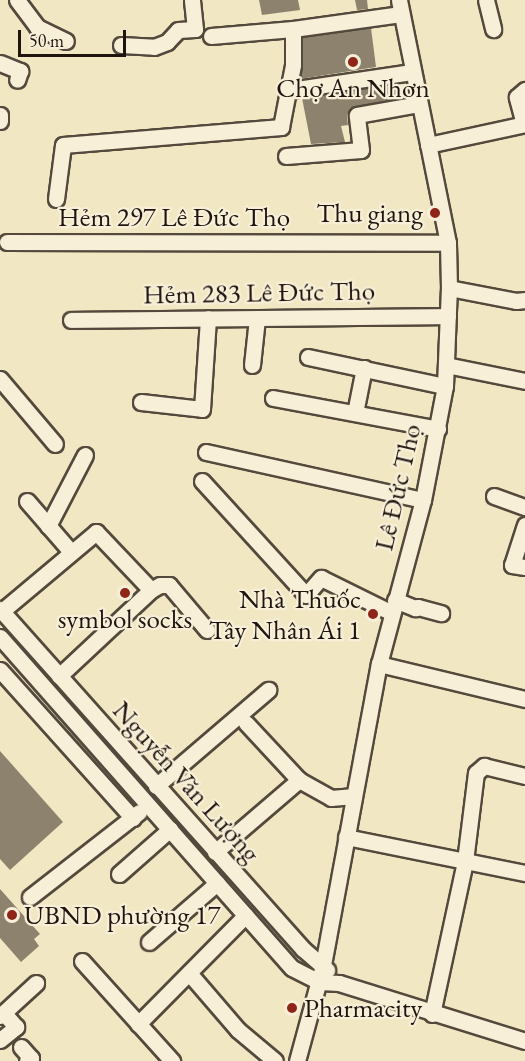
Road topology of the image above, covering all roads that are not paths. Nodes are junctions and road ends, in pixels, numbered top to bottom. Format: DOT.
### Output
graph roads {
  1 [pos="17,0"];
  2 [pos="192,0"];
  3 [pos="486,0"];
  4 [pos="400,7"];
  5 [pos="293,29"];
  6 [pos="493,29"];
  7 [pos="211,36"];
  8 [pos="66,41"];
  9 [pos="121,45"];
  10 [pos="0,63"];
  11 [pos="411,72"];
  12 [pos="18,80"];
  13 [pos="290,90"];
  14 [pos="525,90"];
  15 [pos="418,104"];
  16 [pos="0,115"];
  17 [pos="0,121"];
  18 [pos="525,124"];
  19 [pos="428,146"];
  20 [pos="286,156"];
  21 [pos="56,199"];
  22 [pos="7,242"];
  23 [pos="448,243"];
  24 [pos="449,288"];
  25 [pos="525,300"];
  26 [pos="448,316"];
  27 [pos="208,318"];
  28 [pos="257,318"];
  29 [pos="71,320"];
  30 [pos="308,357"];
  31 [pos="252,364"];
  32 [pos="446,365"];
  33 [pos="364,368"];
  34 [pos="0,379"];
  35 [pos="525,381"];
  36 [pos="445,386"];
  37 [pos="273,398"];
  38 [pos="141,402"];
  39 [pos="355,413"];
  40 [pos="438,429"];
  41 [pos="55,444"];
  42 [pos="206,452"];
  43 [pos="85,455"];
  44 [pos="202,481"];
  45 [pos="494,496"];
  46 [pos="423,500"];
  47 [pos="27,501"];
  48 [pos="525,507"];
  49 [pos="525,525"];
  50 [pos="48,526"];
  51 [pos="71,552"];
  52 [pos="525,567"];
  53 [pos="151,590"];
  54 [pos="393,606"];
  55 [pos="441,613"];
  56 [pos="3,617"];
  57 [pos="207,630"];
  58 [pos="0,637"];
  59 [pos="379,663"];
  60 [pos="0,670"];
  61 [pos="59,675"];
  62 [pos="268,690"];
  63 [pos="525,699"];
  64 [pos="246,723"];
  65 [pos="525,776"];
  66 [pos="299,780"];
  67 [pos="159,789"];
  68 [pos="354,796"];
  69 [pos="148,805"];
  70 [pos="133,818"];
  71 [pos="170,829"];
  72 [pos="346,837"];
  73 [pos="215,852"];
  74 [pos="465,861"];
  75 [pos="525,873"];
  76 [pos="119,874"];
  77 [pos="217,883"];
  78 [pos="30,897"];
  79 [pos="246,915"];
  80 [pos="149,942"];
  81 [pos="81,961"];
  82 [pos="323,965"];
  83 [pos="189,972"];
  84 [pos="319,982"];
  85 [pos="36,983"];
  86 [pos="339,983"];
  87 [pos="2,1014"];
  88 [pos="432,1014"];
  89 [pos="138,1024"];
  90 [pos="524,1037"];
  91 [pos="0,1040"];
  92 [pos="172,1061"];
  93 [pos="275,1061"];
  94 [pos="297,1061"];
  1 -- 8 [label="street"];
  2 -- 9 [label="street"];
  3 -- 6 [label="street"];
  4 -- 5 [label="street"];
  4 -- 11 [label="street, Lê Đức Thọ"];
  5 -- 7 [label="street"];
  5 -- 13 [label="street"];
  10 -- 12 [label="street"];
  11 -- 13 [label="street"];
  11 -- 15 [label="street, Lê Đức Thọ"];
  13 -- 21 [label="street"];
  14 -- 18 [label="street"];
  15 -- 19 [label="street, Lê Đức Thọ"];
  15 -- 20 [label="street"];
  16 -- 17 [label="street"];
  18 -- 19 [label="street"];
  19 -- 23 [label="street, Lê Đức Thọ"];
  22 -- 23 [label="street, Hẻm 297 Lê Đức Thọ"];
  23 -- 24 [label="street, Lê Đức Thọ"];
  24 -- 25 [label="street"];
  24 -- 26 [label="street, Lê Đức Thọ"];
  26 -- 28 [label="street, Hẻm 283 Lê Đức Thọ"];
  26 -- 32 [label="street, Lê Đức Thọ"];
  27 -- 28 [label="street, Hẻm 283 Lê Đức Thọ"];
  27 -- 29 [label="street, Hẻm 283 Lê Đức Thọ"];
  27 -- 38 [label="street"];
  28 -- 31 [label="street"];
  30 -- 33 [label="street"];
  32 -- 35 [label="street"];
  32 -- 36 [label="street, Lê Đức Thọ"];
  33 -- 36 [label="street"];
  33 -- 39 [label="street"];
  34 -- 41 [label="street"];
  36 -- 40 [label="street, Lê Đức Thọ"];
  37 -- 39 [label="street"];
  39 -- 40 [label="street"];
  40 -- 46 [label="street, Lê Đức Thọ"];
  42 -- 46 [label="street"];
  43 -- 50 [label="street"];
  44 -- 54 [label="street"];
  45 -- 48 [label="street"];
  46 -- 54 [label="street, Lê Đức Thọ"];
  47 -- 50 [label="street"];
  49 -- 52 [label="street"];
  50 -- 51 [label="street"];
  51 -- 53 [label="street"];
  51 -- 56 [label="street"];
  53 -- 57 [label="street"];
  53 -- 61 [label="street"];
  54 -- 55 [label="street"];
  54 -- 59 [label="street, Lê Đức Thọ"];
  56 -- 61 [label="street, Nguyễn Văn Lượng"];
  58 -- 69 [label="street, Nguyễn Văn Lượng"];
  59 -- 63 [label="street"];
  59 -- 68 [label="street, Lê Đức Thọ"];
  60 -- 70 [label="street"];
  61 -- 67 [label="street, Nguyễn Văn Lượng"];
  62 -- 67 [label="street"];
  64 -- 66 [label="street"];
  65 -- 74 [label="street"];
  66 -- 68 [label="street"];
  66 -- 73 [label="street"];
  67 -- 69 [label="street"];
  67 -- 73 [label="street, Nguyễn Văn Lượng"];
  68 -- 72 [label="street, Lê Đức Thọ"];
  69 -- 70 [label="street"];
  69 -- 71 [label="street, Nguyễn Văn Lượng"];
  70 -- 78 [label="street"];
  71 -- 76 [label="street"];
  71 -- 77 [label="street, Nguyễn Văn Lượng"];
  72 -- 74 [label="street"];
  72 -- 82 [label="street, Lê Đức Thọ"];
  73 -- 82 [label="street, Nguyễn Văn Lượng"];
  74 -- 75 [label="street"];
  74 -- 88 [label="street"];
  77 -- 79 [label="street, Nguyễn Văn Lượng"];
  77 -- 80 [label="street"];
  79 -- 83 [label="street"];
  79 -- 84 [label="street, Nguyễn Văn Lượng"];
  81 -- 89 [label="street"];
  82 -- 84 [label="street, Lê Đức Thọ"];
  82 -- 86 [label="street, Nguyễn Văn Lượng"];
  83 -- 89 [label="street"];
  83 -- 93 [label="street"];
  84 -- 86 [label="street, Nguyễn Văn Lượng"];
  84 -- 94 [label="street, Lê Đức Thọ"];
  85 -- 87 [label="street"];
  86 -- 88 [label="street, Nguyễn Văn Lượng"];
  87 -- 91 [label="street"];
  88 -- 90 [label="street, Nguyễn Văn Lượng"];
  89 -- 92 [label="street"];
}
